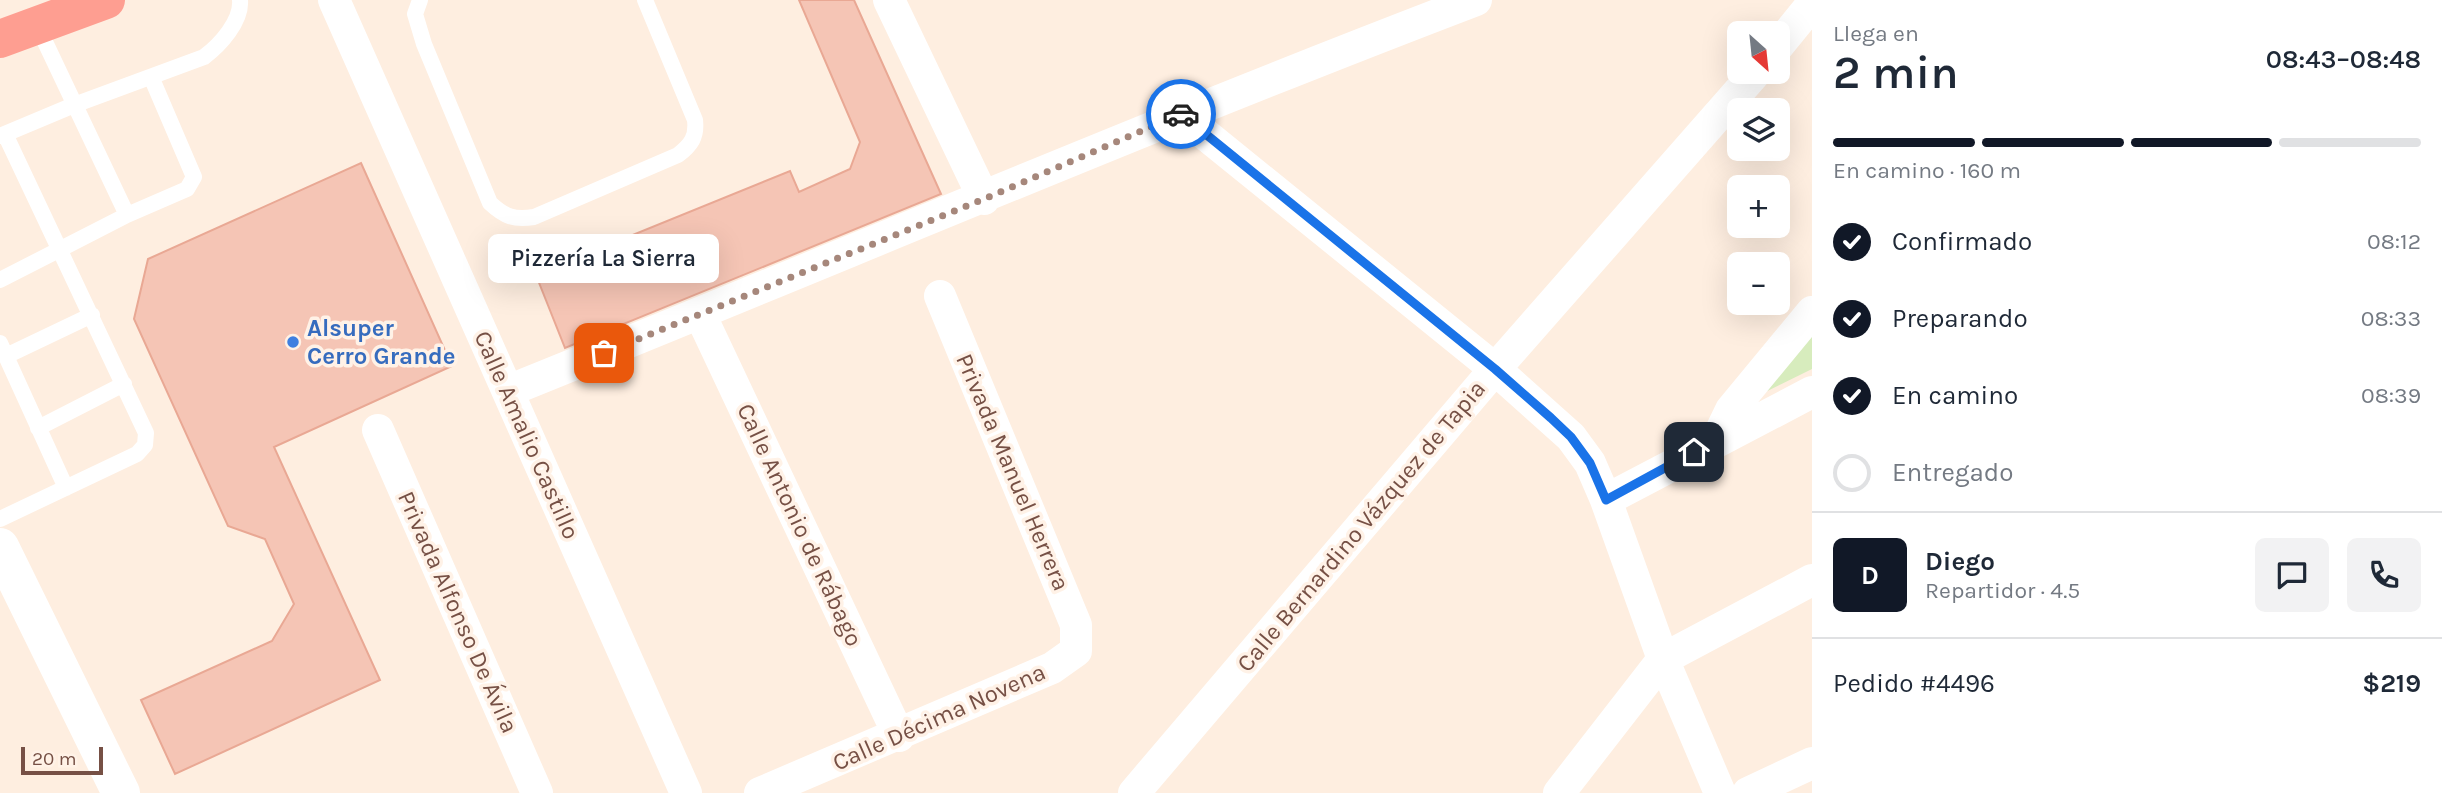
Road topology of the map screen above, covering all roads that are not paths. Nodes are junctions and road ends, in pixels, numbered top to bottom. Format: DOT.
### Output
graph roads {
  1 [pos="106,0"];
  2 [pos="240,0"];
  3 [pos="334,0"];
  4 [pos="420,0"];
  5 [pos="645,0"];
  6 [pos="889,0"];
  7 [pos="1476,0"];
  8 [pos="1809,7"];
  9 [pos="1406,12"];
  10 [pos="37,25"];
  11 [pos="1790,31"];
  12 [pos="0,38"];
  13 [pos="152,79"];
  14 [pos="1745,84"];
  15 [pos="74,105"];
  16 [pos="1180,114"];
  17 [pos="3,135"];
  18 [pos="984,199"];
  19 [pos="127,215"];
  20 [pos="61,248"];
  21 [pos="0,279"];
  22 [pos="940,296"];
  23 [pos="1812,312"];
  24 [pos="701,314"];
  25 [pos="92,315"];
  26 [pos="3,350"];
  27 [pos="1495,369"];
  28 [pos="124,384"];
  29 [pos="508,391"];
  30 [pos="1812,392"];
  31 [pos="38,428"];
  32 [pos="378,430"];
  33 [pos="1716,441"];
  34 [pos="66,488"];
  35 [pos="1606,500"];
  36 [pos="0,519"];
  37 [pos="0,547"];
  38 [pos="1812,580"];
  39 [pos="1076,651"];
  40 [pos="1663,659"];
  41 [pos="898,736"];
  42 [pos="1812,763"];
  43 [pos="121,793"];
  44 [pos="537,793"];
  45 [pos="686,793"];
  46 [pos="760,793"];
  47 [pos="1134,793"];
  48 [pos="1559,793"];
  49 [pos="1720,793"];
  50 [pos="1748,793"];
  1 -- 10 [label="highway"];
  2 -- 13 [label="lane"];
  3 -- 29 [label="street, Calle Amalio Castillo"];
  4 -- 5 [label="lane"];
  6 -- 18 [label="street"];
  7 -- 9 [label="street"];
  8 -- 11 [label="street"];
  9 -- 16 [label="street"];
  10 -- 12 [label="highway"];
  10 -- 15 [label="lane"];
  13 -- 15 [label="lane"];
  13 -- 19 [label="lane"];
  14 -- 27 [label="street, Calle Bernardino Vázquez de Tapia"];
  15 -- 17 [label="lane"];
  15 -- 19 [label="lane"];
  16 -- 18 [label="street"];
  16 -- 27 [label="street"];
  17 -- 20 [label="lane"];
  18 -- 24 [label="street"];
  19 -- 20 [label="lane"];
  20 -- 21 [label="lane"];
  20 -- 25 [label="lane"];
  22 -- 39 [label="street, Privada Manuel Herrera"];
  23 -- 33 [label="street"];
  24 -- 29 [label="street"];
  24 -- 41 [label="street, Calle Antonio de Rábago"];
  25 -- 26 [label="lane"];
  25 -- 28 [label="lane"];
  26 -- 31 [label="lane"];
  27 -- 35 [label="street"];
  27 -- 47 [label="street, Calle Bernardino Vázquez de Tapia"];
  28 -- 31 [label="lane"];
  28 -- 34 [label="lane"];
  29 -- 45 [label="street, Calle Amalio Castillo"];
  30 -- 33 [label="street"];
  31 -- 34 [label="lane"];
  32 -- 44 [label="street, Privada Alfonso De Ávila"];
  33 -- 35 [label="street"];
  34 -- 36 [label="lane"];
  35 -- 40 [label="street"];
  37 -- 43 [label="main road"];
  38 -- 40 [label="street"];
  39 -- 41 [label="street, Calle Décima Novena"];
  40 -- 48 [label="street"];
  40 -- 49 [label="street"];
  41 -- 46 [label="street, Calle Décima Novena"];
  42 -- 50 [label="street"];
}
